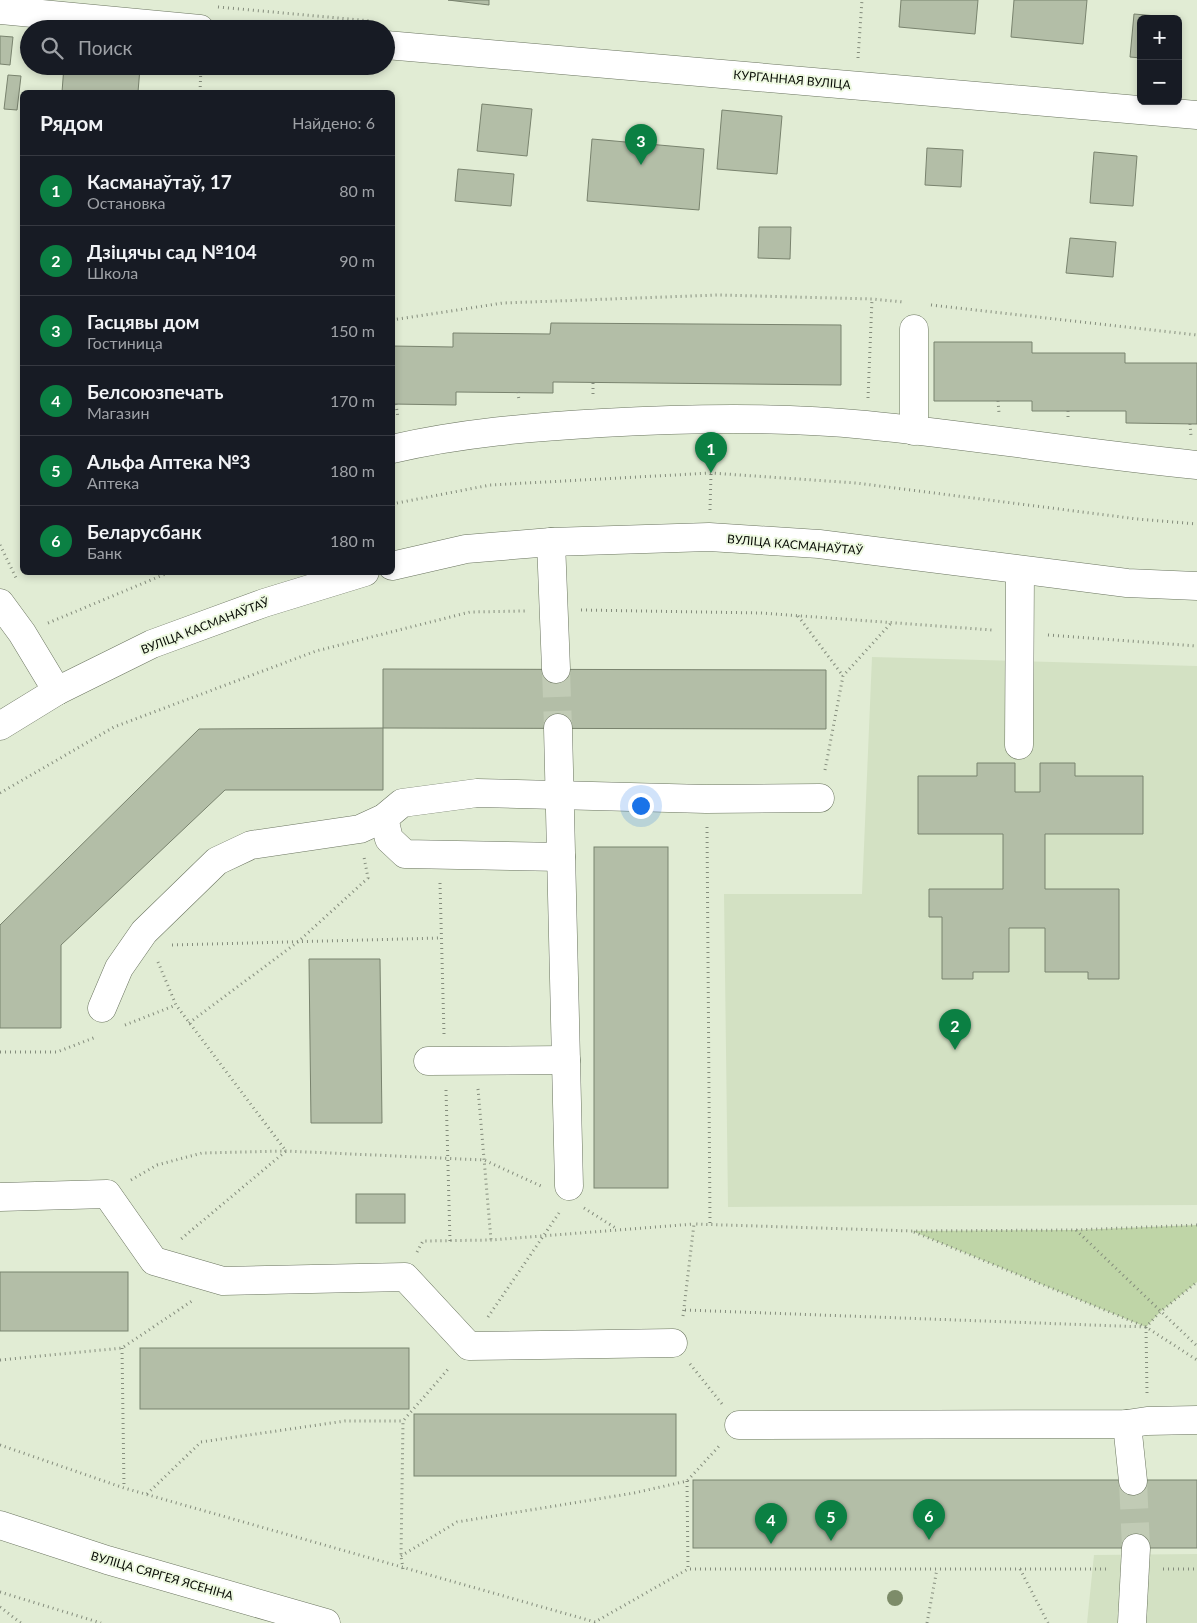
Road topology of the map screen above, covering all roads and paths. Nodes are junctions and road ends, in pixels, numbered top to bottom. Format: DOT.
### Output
graph roads {
  1 [pos="862,0"];
  2 [pos="0,10"];
  3 [pos="105,20"];
  4 [pos="395,46"];
  5 [pos="201,75"];
  6 [pos="855,86"];
  7 [pos="200,90"];
  8 [pos="1197,115"];
  9 [pos="872,299"];
  10 [pos="916,312"];
  11 [pos="395,320"];
  12 [pos="1197,335"];
  13 [pos="593,382"];
  14 [pos="593,402"];
  15 [pos="867,425"];
  16 [pos="914,432"];
  17 [pos="395,448"];
  18 [pos="1197,465"];
  19 [pos="711,473"];
  20 [pos="395,503"];
  21 [pos="1197,524"];
  22 [pos="709,538"];
  23 [pos="551,542"];
  24 [pos="395,565"];
  25 [pos="1020,571"];
  26 [pos="163,575"];
  27 [pos="351,575"];
  28 [pos="1197,586"];
  29 [pos="0,603"];
  30 [pos="798,616"];
  31 [pos="892,622"];
  32 [pos="22,633"];
  33 [pos="556,669"];
  34 [pos="843,676"];
  35 [pos="57,691"];
  36 [pos="0,726"];
  37 [pos="558,728"];
  38 [pos="1019,745"];
  39 [pos="560,796"];
  40 [pos="820,798"];
  41 [pos="706,799"];
  42 [pos="384,818"];
  43 [pos="360,829"];
  44 [pos="561,857"];
  45 [pos="441,938"];
  46 [pos="148,939"];
  47 [pos="299,941"];
  48 [pos="176,1005"];
  49 [pos="109,1023"];
  50 [pos="189,1024"];
  51 [pos="0,1052"];
  52 [pos="566,1060"];
  53 [pos="428,1061"];
  54 [pos="476,1061"];
  55 [pos="286,1151"];
  56 [pos="484,1160"];
  57 [pos="569,1192"];
  58 [pos="107,1194"];
  59 [pos="0,1197"];
  60 [pos="694,1224"];
  61 [pos="710,1224"];
  62 [pos="1197,1225"];
  63 [pos="617,1229"];
  64 [pos="1076,1230"];
  65 [pos="912,1231"];
  66 [pos="542,1236"];
  67 [pos="492,1240"];
  68 [pos="154,1261"];
  69 [pos="405,1277"];
  70 [pos="222,1281"];
  71 [pos="1197,1282"];
  72 [pos="685,1310"];
  73 [pos="1160,1312"];
  74 [pos="1146,1327"];
  75 [pos="673,1344"];
  76 [pos="469,1346"];
  77 [pos="1197,1346"];
  78 [pos="122,1348"];
  79 [pos="0,1360"];
  80 [pos="1197,1360"];
  81 [pos="1197,1420"];
  82 [pos="403,1421"];
  83 [pos="1137,1422"];
  84 [pos="739,1425"];
  85 [pos="0,1445"];
  86 [pos="687,1481"];
  87 [pos="1133,1481"];
  88 [pos="124,1488"];
  89 [pos="146,1495"];
  90 [pos="0,1525"];
  91 [pos="401,1556"];
  92 [pos="1136,1559"];
  93 [pos="403,1569"];
  94 [pos="936,1569"];
  95 [pos="1020,1569"];
  96 [pos="1197,1569"];
  97 [pos="688,1570"];
  98 [pos="0,1592"];
  99 [pos="0,1607"];
  100 [pos="21,1623"];
  101 [pos="100,1623"];
  102 [pos="326,1623"];
  103 [pos="597,1623"];
  104 [pos="927,1623"];
  105 [pos="1048,1623"];
  106 [pos="1132,1623"];
  1 -- 6 [label="path"];
  2 -- 3 [label="street"];
  4 -- 6 [label="street, КУРГАННАЯ ВУЛІЦА"];
  5 -- 7 [label="path"];
  6 -- 8 [label="street, КУРГАННАЯ ВУЛІЦА"];
  9 -- 10 [label="path"];
  9 -- 11 [label="path"];
  9 -- 15 [label="path"];
  10 -- 12 [label="path"];
  10 -- 16 [label="street"];
  13 -- 14 [label="path"];
  15 -- 16 [label="street"];
  15 -- 17 [label="street"];
  16 -- 18 [label="street"];
  19 -- 20 [label="path"];
  19 -- 21 [label="path"];
  19 -- 22 [label="path"];
  22 -- 23 [label="street, ВУЛІЦА КАСМАНАЎТАЎ"];
  22 -- 25 [label="street, ВУЛІЦА КАСМАНАЎТАЎ"];
  23 -- 24 [label="street, ВУЛІЦА КАСМАНАЎТАЎ"];
  23 -- 33 [label="street"];
  25 -- 28 [label="street, ВУЛІЦА КАСМАНАЎТАЎ"];
  25 -- 38 [label="street"];
  26 -- 32 [label="path"];
  27 -- 35 [label="street, ВУЛІЦА КАСМАНАЎТАЎ"];
  29 -- 32 [label="street"];
  30 -- 34 [label="path"];
  31 -- 34 [label="path"];
  32 -- 35 [label="street"];
  34 -- 40 [label="path"];
  35 -- 36 [label="street, ВУЛІЦА КАСМАНАЎТАЎ"];
  37 -- 39 [label="street"];
  39 -- 41 [label="street"];
  39 -- 42 [label="street"];
  39 -- 44 [label="street"];
  40 -- 41 [label="street"];
  41 -- 61 [label="path"];
  42 -- 43 [label="street"];
  42 -- 44 [label="street"];
  43 -- 46 [label="street"];
  43 -- 47 [label="path"];
  44 -- 52 [label="street"];
  45 -- 47 [label="path"];
  46 -- 47 [label="path"];
  46 -- 48 [label="path"];
  46 -- 49 [label="street"];
  47 -- 50 [label="path"];
  48 -- 49 [label="path"];
  48 -- 50 [label="path"];
  49 -- 51 [label="path"];
  50 -- 55 [label="path"];
  52 -- 54 [label="street"];
  52 -- 57 [label="street"];
  53 -- 54 [label="street"];
  54 -- 56 [label="path"];
  55 -- 56 [label="path"];
  55 -- 58 [label="path"];
  55 -- 68 [label="path"];
  56 -- 57 [label="path"];
  56 -- 67 [label="path"];
  57 -- 63 [label="path"];
  57 -- 66 [label="path"];
  58 -- 59 [label="street"];
  58 -- 68 [label="street"];
  60 -- 61 [label="path"];
  60 -- 63 [label="path"];
  60 -- 72 [label="path"];
  61 -- 65 [label="path"];
  62 -- 64 [label="path"];
  63 -- 66 [label="path"];
  64 -- 65 [label="path"];
  64 -- 73 [label="path"];
  65 -- 74 [label="path"];
  66 -- 67 [label="path"];
  66 -- 76 [label="path"];
  67 -- 69 [label="path"];
  68 -- 70 [label="street"];
  69 -- 70 [label="street"];
  69 -- 76 [label="street"];
  70 -- 78 [label="path"];
  71 -- 73 [label="path"];
  72 -- 74 [label="path"];
  72 -- 75 [label="path"];
  73 -- 74 [label="path"];
  73 -- 77 [label="path"];
  74 -- 80 [label="path"];
  74 -- 83 [label="path"];
  75 -- 76 [label="street"];
  75 -- 84 [label="path"];
  76 -- 82 [label="path"];
  78 -- 79 [label="path"];
  78 -- 88 [label="path"];
  81 -- 83 [label="street"];
  82 -- 89 [label="path"];
  82 -- 91 [label="path"];
  83 -- 84 [label="street"];
  83 -- 87 [label="street"];
  84 -- 86 [label="path"];
  85 -- 88 [label="path"];
  86 -- 91 [label="path"];
  86 -- 97 [label="path"];
  88 -- 89 [label="path"];
  89 -- 93 [label="path"];
  90 -- 102 [label="street, ВУЛІЦА СЯРГЕЯ ЯСЕНІНА"];
  91 -- 93 [label="path"];
  92 -- 95 [label="path"];
  92 -- 96 [label="path"];
  92 -- 106 [label="street"];
  93 -- 103 [label="path"];
  94 -- 95 [label="path"];
  94 -- 97 [label="path"];
  94 -- 104 [label="path"];
  95 -- 105 [label="path"];
  97 -- 103 [label="path"];
  98 -- 101 [label="path"];
  99 -- 100 [label="path"];
}
